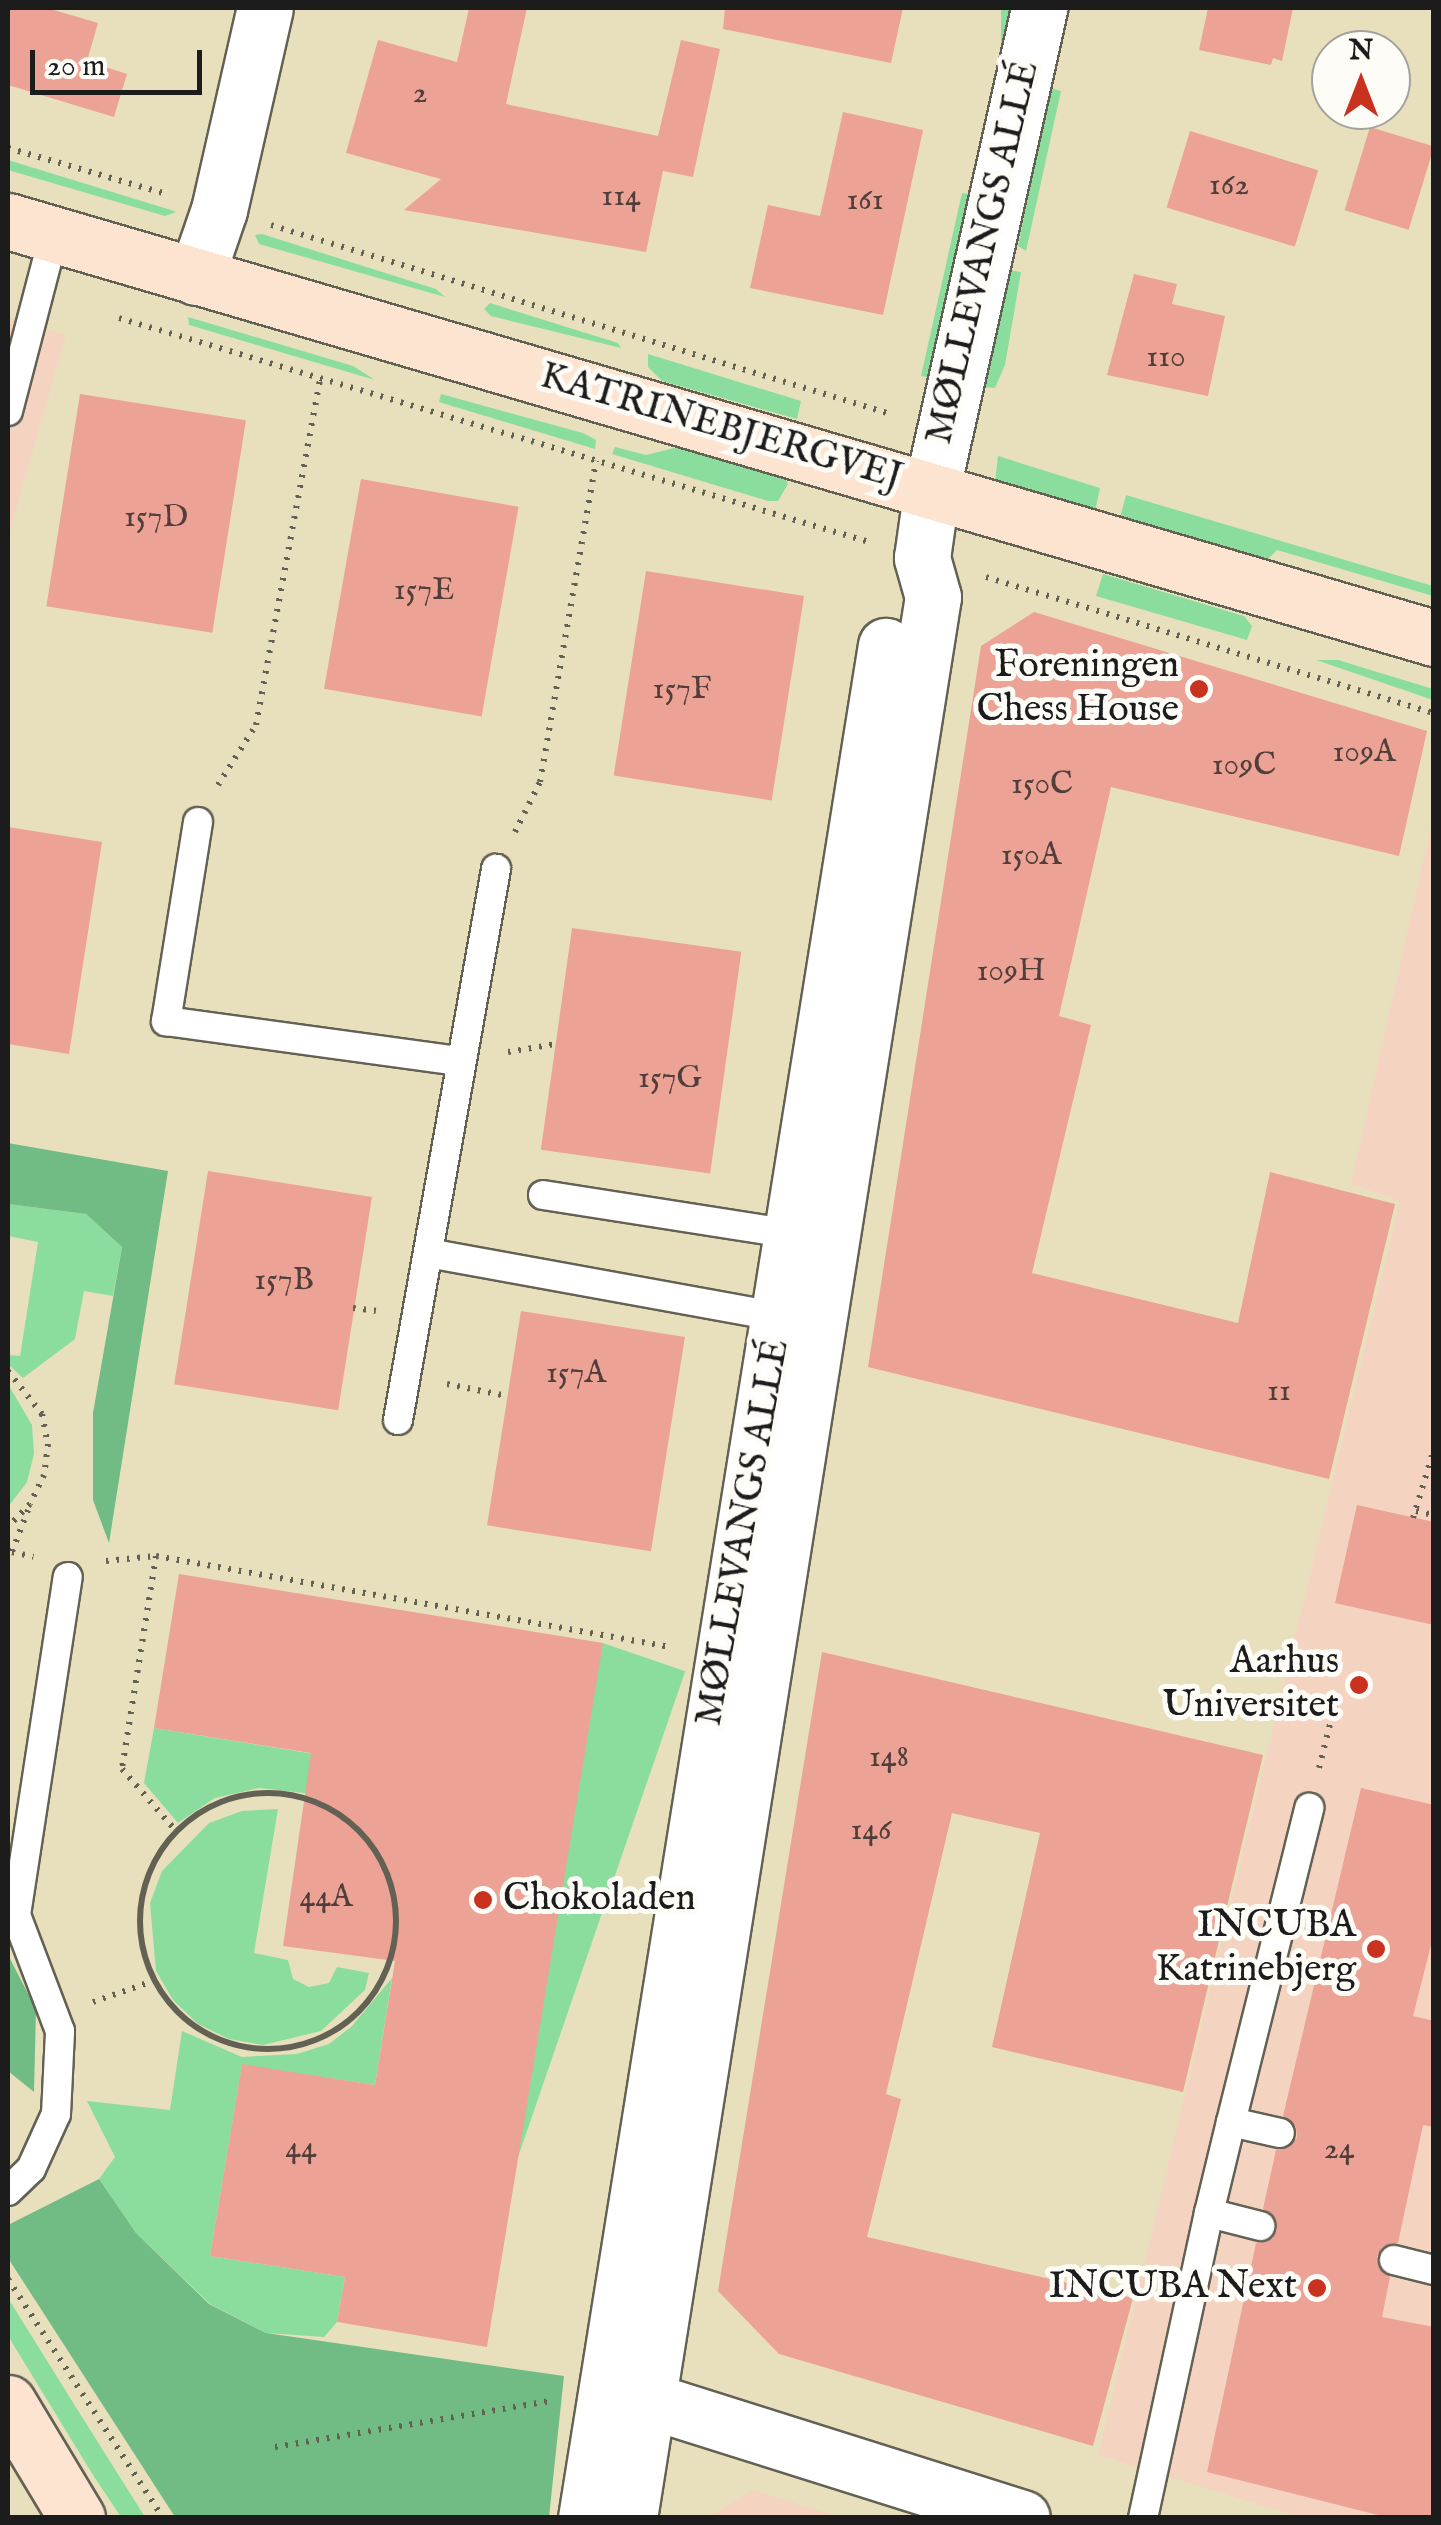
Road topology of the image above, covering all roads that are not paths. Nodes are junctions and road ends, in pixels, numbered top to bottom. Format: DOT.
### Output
graph roads {
  1 [pos="1039,8"];
  2 [pos="260,9"];
  3 [pos="31,228"];
  4 [pos="196,277"];
  5 [pos="8,411"];
  6 [pos="932,488"];
  7 [pos="922,558"];
  8 [pos="1434,638"];
  9 [pos="198,822"];
  10 [pos="496,869"];
  11 [pos="458,1061"];
  12 [pos="543,1195"];
  13 [pos="792,1234"];
  14 [pos="428,1253"];
  15 [pos="780,1317"];
  16 [pos="398,1420"];
  17 [pos="78,1570"];
  18 [pos="1308,1808"];
  19 [pos="1231,2122"];
  20 [pos="1280,2133"];
  21 [pos="8,2191"];
  22 [pos="1208,2213"];
  23 [pos="1260,2226"];
  24 [pos="1394,2260"];
  25 [pos="1434,2270"];
  26 [pos="627,2396"];
  27 [pos="8,2403"];
  28 [pos="77,2517"];
  29 [pos="586,2518"];
  30 [pos="628,2518"];
  31 [pos="1022,2518"];
  32 [pos="1143,2518"];
  1 -- 6 [label="street, MØLLEVANGS ALLÉ"];
  2 -- 4 [label="street"];
  3 -- 4 [label="street, KATRINEBJERGVEJ"];
  3 -- 5 [label="lane"];
  4 -- 6 [label="street, KATRINEBJERGVEJ"];
  6 -- 7 [label="street, MØLLEVANGS ALLÉ"];
  6 -- 8 [label="street, KATRINEBJERGVEJ"];
  7 -- 13 [label="street, MØLLEVANGS ALLÉ"];
  7 -- 26 [label="street, MØLLEVANGS ALLÉ"];
  9 -- 11 [label="lane"];
  10 -- 11 [label="lane"];
  11 -- 14 [label="lane"];
  12 -- 13 [label="lane"];
  13 -- 15 [label="street, MØLLEVANGS ALLÉ"];
  14 -- 15 [label="lane"];
  14 -- 16 [label="lane"];
  15 -- 26 [label="street, MØLLEVANGS ALLÉ"];
  17 -- 21 [label="lane"];
  18 -- 19 [label="lane"];
  19 -- 20 [label="lane"];
  19 -- 22 [label="lane"];
  22 -- 23 [label="lane"];
  22 -- 32 [label="lane"];
  24 -- 25 [label="lane"];
  26 -- 29 [label="street, MØLLEVANGS ALLÉ"];
  26 -- 30 [label="street, MØLLEVANGS ALLÉ"];
  26 -- 31 [label="street"];
  27 -- 28 [label="street"];
}
